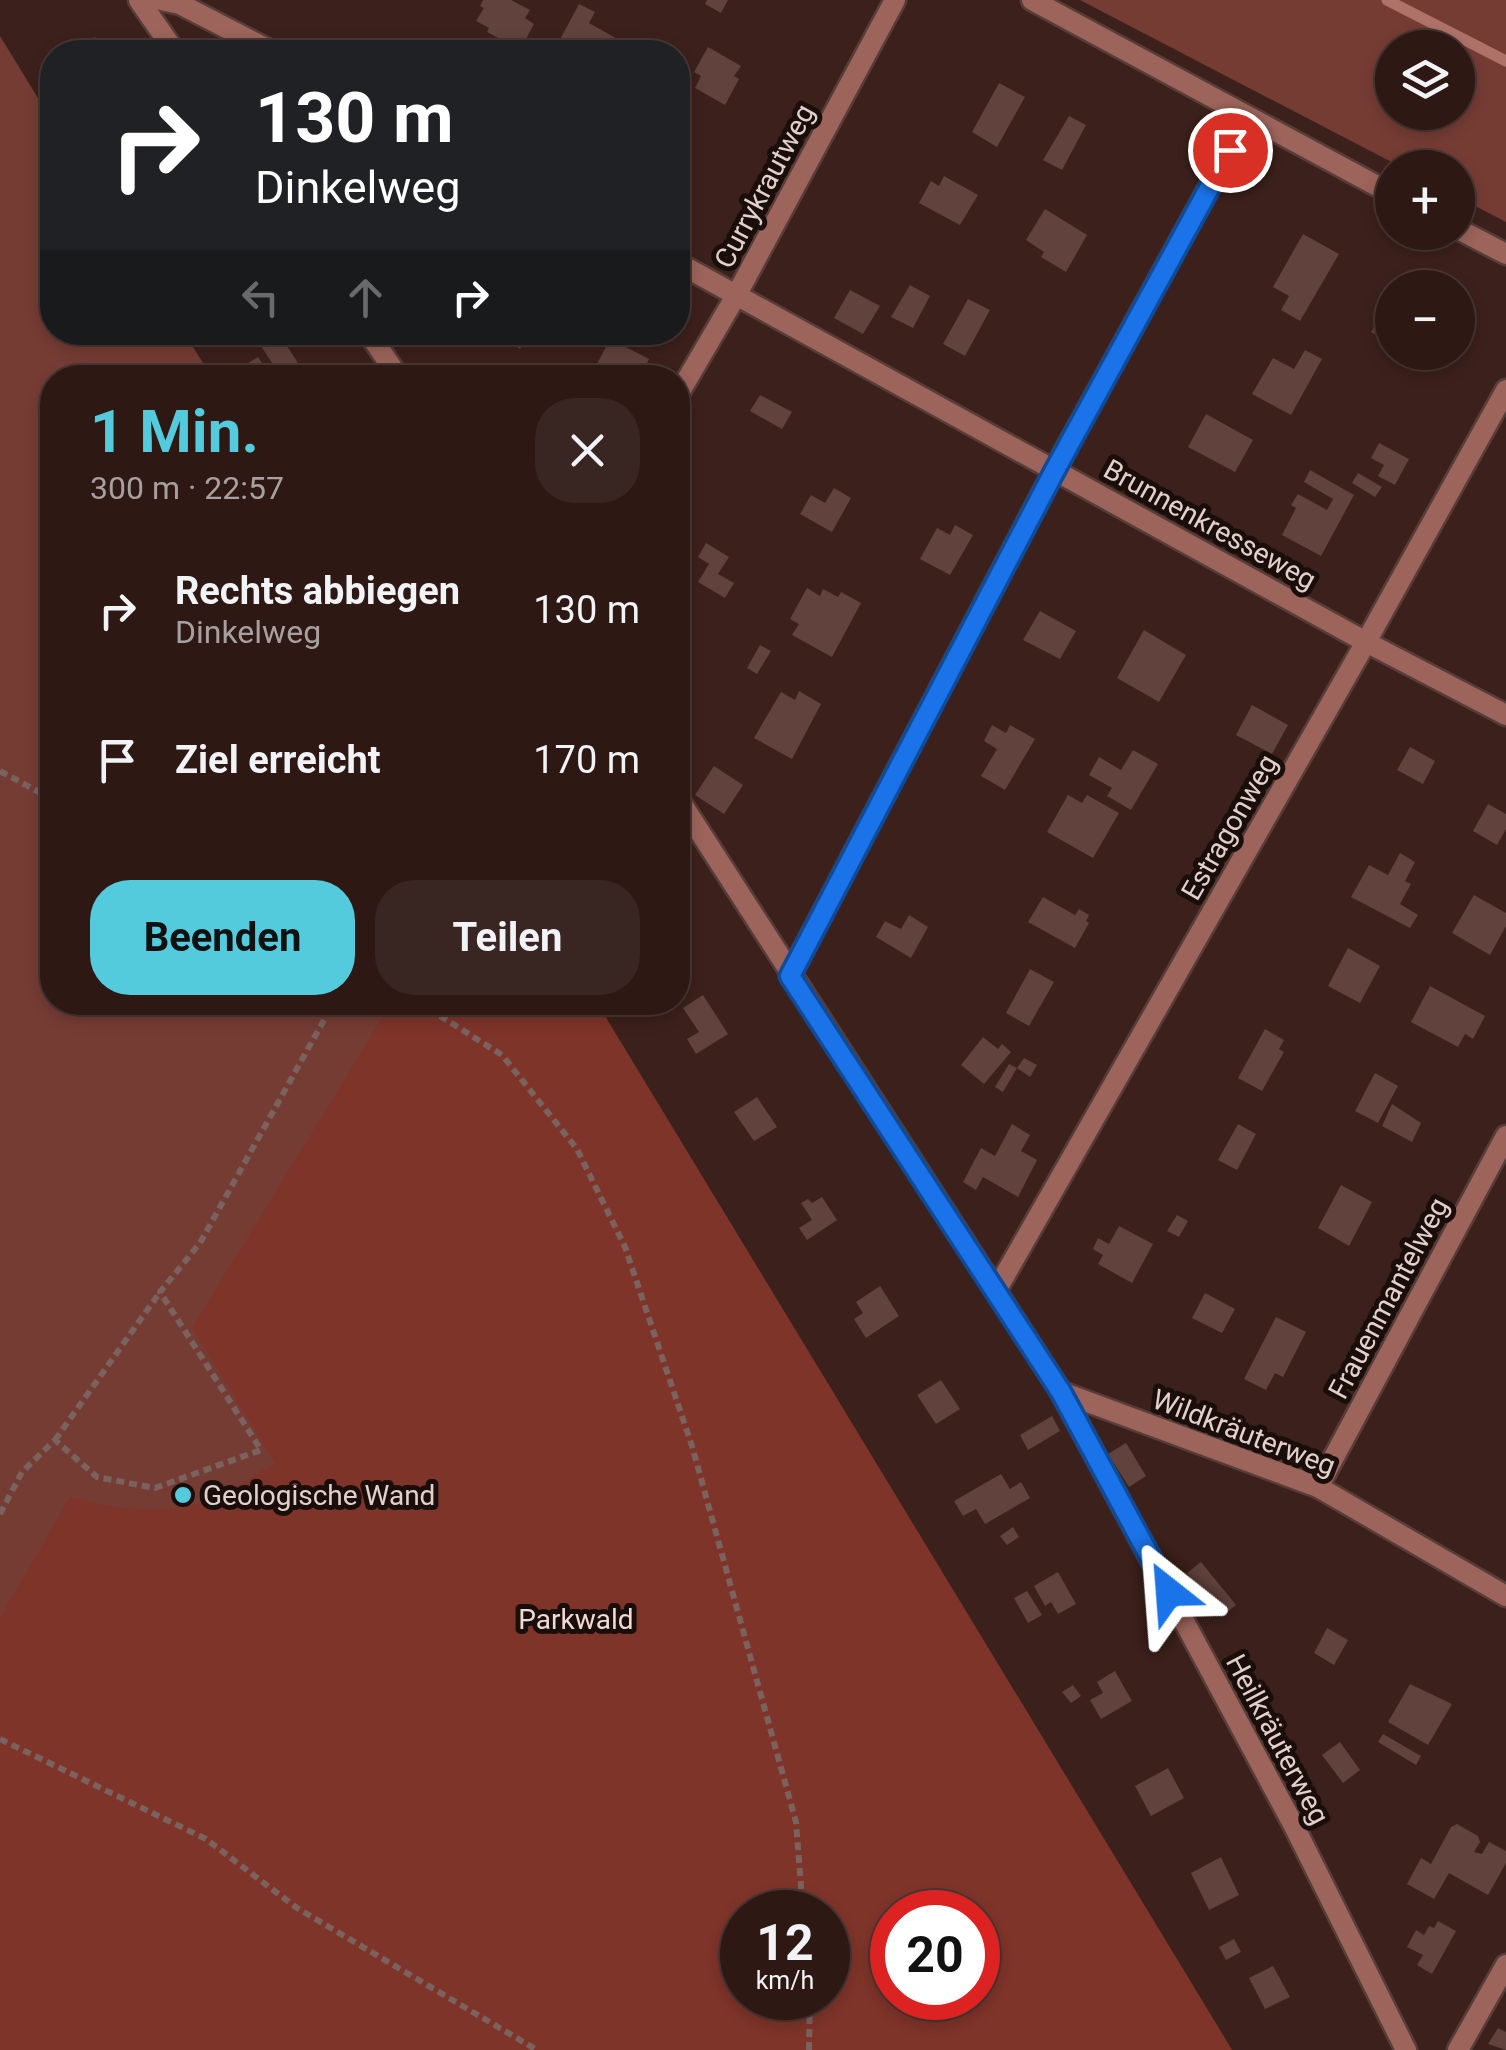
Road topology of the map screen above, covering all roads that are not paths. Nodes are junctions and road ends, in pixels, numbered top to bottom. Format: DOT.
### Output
graph roads {
  1 [pos="139,0"];
  2 [pos="161,0"];
  3 [pos="895,0"];
  4 [pos="1032,0"];
  5 [pos="167,40"];
  6 [pos="250,40"];
  7 [pos="1247,118"];
  8 [pos="1375,185"];
  9 [pos="1475,238"];
  10 [pos="1506,254"];
  11 [pos="690,268"];
  12 [pos="738,294"];
  13 [pos="690,375"];
  14 [pos="1506,390"];
  15 [pos="1055,470"];
  16 [pos="1366,642"];
  17 [pos="1506,715"];
  18 [pos="690,817"];
  19 [pos="790,976"];
  20 [pos="1506,1136"];
  21 [pos="997,1289"];
  22 [pos="1061,1392"];
  23 [pos="1318,1487"];
  24 [pos="1506,1596"];
  25 [pos="1506,1965"];
  26 [pos="1406,2050"];
  27 [pos="1458,2050"];
  1 -- 5 [label="lane"];
  2 -- 6 [label="lane"];
  3 -- 12 [label="lane, Currykrautweg"];
  4 -- 7 [label="lane"];
  7 -- 8 [label="lane"];
  7 -- 15 [label="lane"];
  9 -- 10 [label="lane"];
  11 -- 12 [label="lane, Brunnenkresseweg"];
  12 -- 13 [label="lane, Currykrautweg"];
  12 -- 15 [label="lane, Brunnenkresseweg"];
  14 -- 16 [label="lane, Estragonweg"];
  15 -- 16 [label="lane, Brunnenkresseweg"];
  15 -- 19 [label="lane"];
  16 -- 17 [label="lane, Brunnenkresseweg"];
  16 -- 21 [label="lane, Estragonweg"];
  18 -- 19 [label="lane, Heilkräuterweg"];
  19 -- 21 [label="lane, Heilkräuterweg"];
  20 -- 23 [label="lane, Frauenmantelweg"];
  21 -- 22 [label="lane, Heilkräuterweg"];
  22 -- 23 [label="lane, Wildkräuterweg"];
  22 -- 26 [label="lane, Heilkräuterweg"];
  23 -- 24 [label="lane, Wildkräuterweg"];
  25 -- 27 [label="lane"];
}
